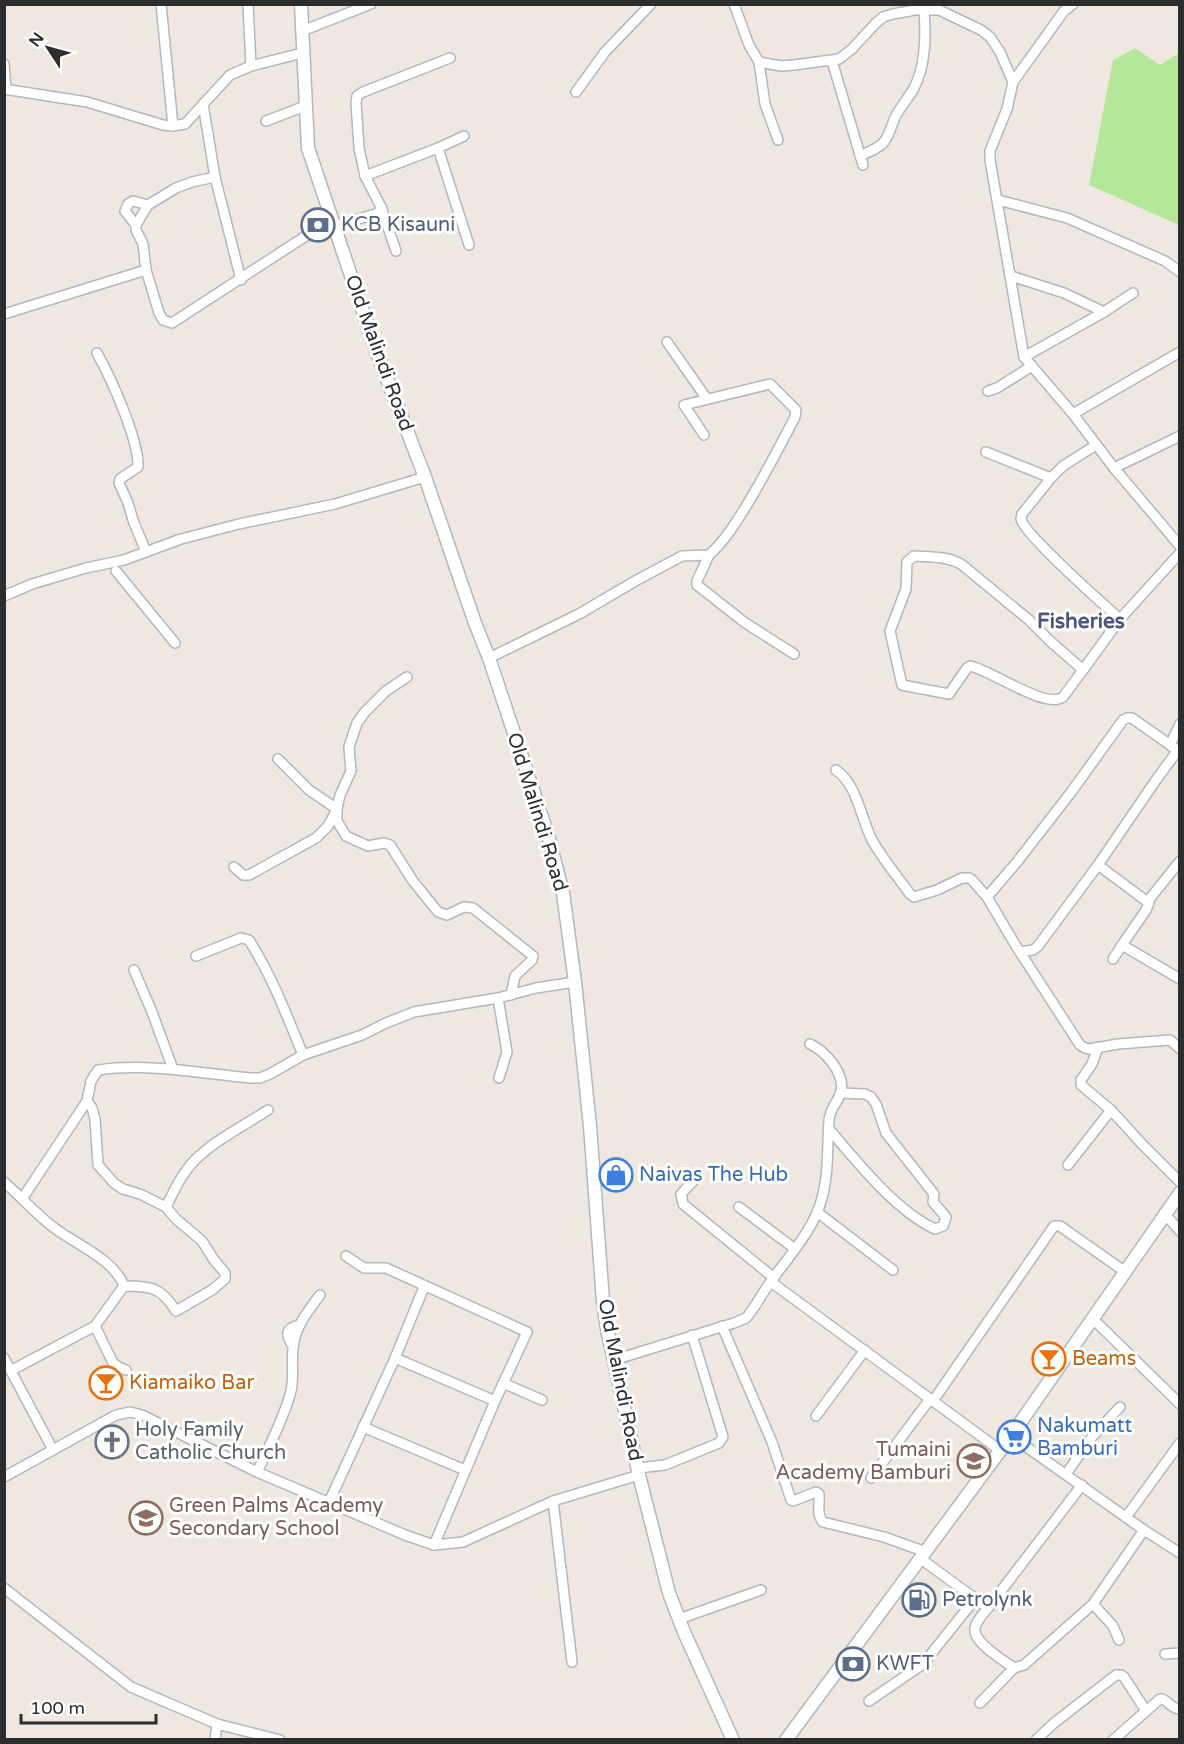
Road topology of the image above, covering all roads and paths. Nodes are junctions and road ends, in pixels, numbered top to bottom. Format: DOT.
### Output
graph roads {
  1 [pos="160,4"];
  2 [pos="248,4"];
  3 [pos="301,4"];
  4 [pos="371,4"];
  5 [pos="651,4"];
  6 [pos="734,4"];
  7 [pos="1073,4"];
  8 [pos="924,10"];
  9 [pos="302,31"];
  10 [pos="302,53"];
  11 [pos="450,58"];
  12 [pos="832,61"];
  13 [pos="759,62"];
  14 [pos="4,63"];
  15 [pos="251,66"];
  16 [pos="1013,82"];
  17 [pos="5,89"];
  18 [pos="576,92"];
  19 [pos="203,105"];
  20 [pos="305,106"];
  21 [pos="266,121"];
  22 [pos="173,126"];
  23 [pos="465,136"];
  24 [pos="778,140"];
  25 [pos="438,148"];
  26 [pos="365,176"];
  27 [pos="215,177"];
  28 [pos="998,200"];
  29 [pos="148,205"];
  30 [pos="381,207"];
  31 [pos="334,223"];
  32 [pos="136,225"];
  33 [pos="469,245"];
  34 [pos="396,251"];
  35 [pos="147,270"];
  36 [pos="1179,272"];
  37 [pos="1011,276"];
  38 [pos="241,280"];
  39 [pos="1132,293"];
  40 [pos="6,312"];
  41 [pos="1104,312"];
  42 [pos="667,342"];
  43 [pos="1179,352"];
  44 [pos="97,354"];
  45 [pos="1024,357"];
  46 [pos="1032,366"];
  47 [pos="988,391"];
  48 [pos="707,399"];
  49 [pos="1073,414"];
  50 [pos="704,435"];
  51 [pos="1179,436"];
  52 [pos="1096,445"];
  53 [pos="986,452"];
  54 [pos="1114,468"];
  55 [pos="425,477"];
  56 [pos="1051,478"];
  57 [pos="1179,546"];
  58 [pos="146,552"];
  59 [pos="1179,553"];
  60 [pos="709,555"];
  61 [pos="116,571"];
  62 [pos="4,596"];
  63 [pos="1120,619"];
  64 [pos="175,643"];
  65 [pos="794,654"];
  66 [pos="489,658"];
  67 [pos="1083,670"];
  68 [pos="407,677"];
  69 [pos="1179,724"];
  70 [pos="1176,749"];
  71 [pos="278,759"];
  72 [pos="836,770"];
  73 [pos="337,809"];
  74 [pos="1179,861"];
  75 [pos="1098,865"];
  76 [pos="234,867"];
  77 [pos="987,897"];
  78 [pos="1148,902"];
  79 [pos="1122,945"];
  80 [pos="1020,952"];
  81 [pos="196,956"];
  82 [pos="1113,959"];
  83 [pos="134,970"];
  84 [pos="1179,979"];
  85 [pos="575,982"];
  86 [pos="510,995"];
  87 [pos="498,998"];
  88 [pos="810,1044"];
  89 [pos="1098,1047"];
  90 [pos="1179,1049"];
  91 [pos="303,1055"];
  92 [pos="173,1069"];
  93 [pos="500,1078"];
  94 [pos="841,1093"];
  95 [pos="87,1101"];
  96 [pos="268,1110"];
  97 [pos="1111,1110"];
  98 [pos="829,1130"];
  99 [pos="1068,1165"];
  100 [pos="697,1177"];
  101 [pos="4,1182"];
  102 [pos="1179,1182"];
  103 [pos="1179,1193"];
  104 [pos="22,1198"];
  105 [pos="166,1207"];
  106 [pos="739,1207"];
  107 [pos="817,1212"];
  108 [pos="1164,1213"];
  109 [pos="1179,1231"];
  110 [pos="795,1249"];
  111 [pos="346,1256"];
  112 [pos="892,1270"];
  113 [pos="1125,1271"];
  114 [pos="772,1280"];
  115 [pos="124,1286"];
  116 [pos="424,1287"];
  117 [pos="320,1295"];
  118 [pos="1093,1319"];
  119 [pos="95,1326"];
  120 [pos="722,1326"];
  121 [pos="527,1332"];
  122 [pos="692,1335"];
  123 [pos="537,1337"];
  124 [pos="865,1350"];
  125 [pos="4,1358"];
  126 [pos="395,1358"];
  127 [pos="614,1360"];
  128 [pos="12,1370"];
  129 [pos="126,1370"];
  130 [pos="503,1383"];
  131 [pos="542,1400"];
  132 [pos="932,1400"];
  133 [pos="495,1401"];
  134 [pos="1179,1404"];
  135 [pos="1120,1407"];
  136 [pos="816,1416"];
  137 [pos="363,1427"];
  138 [pos="1011,1436"];
  139 [pos="1179,1443"];
  140 [pos="53,1450"];
  141 [pos="1001,1451"];
  142 [pos="465,1470"];
  143 [pos="639,1471"];
  144 [pos="257,1472"];
  145 [pos="1066,1474"];
  146 [pos="4,1477"];
  147 [pos="871,1478"];
  148 [pos="1082,1485"];
  149 [pos="329,1502"];
  150 [pos="553,1502"];
  151 [pos="1126,1517"];
  152 [pos="1144,1530"];
  153 [pos="434,1545"];
  154 [pos="1179,1553"];
  155 [pos="923,1555"];
  156 [pos="4,1588"];
  157 [pos="761,1590"];
  158 [pos="975,1599"];
  159 [pos="1093,1604"];
  160 [pos="988,1608"];
  161 [pos="679,1619"];
  162 [pos="1119,1640"];
  163 [pos="1179,1653"];
  164 [pos="1165,1654"];
  165 [pos="572,1662"];
  166 [pos="1014,1668"];
  167 [pos="869,1701"];
  168 [pos="980,1703"];
  169 [pos="1179,1709"];
  170 [pos="1146,1711"];
  171 [pos="217,1724"];
  172 [pos="215,1740"];
  173 [pos="280,1740"];
  174 [pos="733,1740"];
  175 [pos="786,1740"];
  176 [pos="1036,1740"];
  177 [pos="1113,1740"];
  1 -- 22 [label="street"];
  2 -- 15 [label="street"];
  3 -- 9 [label="main road, Old Malindi Road"];
  4 -- 9 [label="street"];
  5 -- 18 [label="street"];
  6 -- 13 [label="street"];
  7 -- 16 [label="street"];
  8 -- 12 [label="street"];
  8 -- 12 [label="street"];
  8 -- 16 [label="street"];
  9 -- 10 [label="main road, Old Malindi Road"];
  10 -- 15 [label="street"];
  10 -- 20 [label="main road, Old Malindi Road"];
  11 -- 26 [label="street"];
  12 -- 13 [label="street"];
  13 -- 24 [label="street"];
  14 -- 17 [label="street"];
  15 -- 19 [label="street"];
  16 -- 28 [label="street"];
  17 -- 22 [label="street"];
  19 -- 22 [label="street"];
  19 -- 27 [label="street"];
  20 -- 21 [label="street"];
  20 -- 31 [label="main road, Old Malindi Road"];
  23 -- 25 [label="street"];
  25 -- 26 [label="street"];
  25 -- 33 [label="street"];
  26 -- 30 [label="street"];
  27 -- 29 [label="street"];
  27 -- 38 [label="street"];
  28 -- 36 [label="street"];
  28 -- 37 [label="street"];
  29 -- 32 [label="street"];
  29 -- 32 [label="street"];
  30 -- 31 [label="street"];
  30 -- 34 [label="street"];
  31 -- 38 [label="street"];
  31 -- 55 [label="main road, Old Malindi Road"];
  32 -- 35 [label="street"];
  35 -- 38 [label="street"];
  35 -- 40 [label="street"];
  37 -- 41 [label="street"];
  37 -- 45 [label="street"];
  39 -- 41 [label="street"];
  41 -- 45 [label="street"];
  42 -- 48 [label="street"];
  43 -- 49 [label="street"];
  44 -- 58 [label="street"];
  45 -- 46 [label="street"];
  46 -- 47 [label="street"];
  46 -- 49 [label="street"];
  48 -- 50 [label="street"];
  48 -- 60 [label="street"];
  49 -- 52 [label="street"];
  51 -- 54 [label="street"];
  52 -- 54 [label="street"];
  52 -- 56 [label="street"];
  53 -- 56 [label="street"];
  54 -- 57 [label="street"];
  55 -- 58 [label="street"];
  55 -- 66 [label="main road, Old Malindi Road"];
  56 -- 63 [label="street"];
  58 -- 62 [label="street"];
  59 -- 63 [label="street"];
  60 -- 65 [label="street"];
  60 -- 66 [label="street"];
  61 -- 64 [label="street"];
  63 -- 67 [label="street"];
  66 -- 85 [label="main road, Old Malindi Road"];
  67 -- 67 [label="street"];
  68 -- 73 [label="street"];
  69 -- 70 [label="street"];
  70 -- 75 [label="street"];
  70 -- 77 [label="street"];
  71 -- 73 [label="street"];
  72 -- 77 [label="street"];
  73 -- 76 [label="street"];
  73 -- 86 [label="street"];
  74 -- 78 [label="street"];
  75 -- 78 [label="street"];
  75 -- 80 [label="street"];
  77 -- 80 [label="street"];
  78 -- 79 [label="street"];
  79 -- 82 [label="street"];
  79 -- 84 [label="street"];
  80 -- 89 [label="street"];
  81 -- 91 [label="street"];
  83 -- 92 [label="street"];
  85 -- 86 [label="street"];
  85 -- 127 [label="main road, Old Malindi Road"];
  86 -- 87 [label="street"];
  87 -- 91 [label="street"];
  87 -- 93 [label="street"];
  88 -- 94 [label="street"];
  89 -- 90 [label="street"];
  89 -- 97 [label="street"];
  91 -- 92 [label="street"];
  92 -- 95 [label="street"];
  94 -- 98 [label="street"];
  94 -- 98 [label="street"];
  95 -- 104 [label="street"];
  95 -- 105 [label="street"];
  96 -- 105 [label="street"];
  97 -- 99 [label="street"];
  97 -- 102 [label="street"];
  98 -- 107 [label="street"];
  100 -- 114 [label="street"];
  101 -- 104 [label="street"];
  103 -- 108 [label="main road"];
  104 -- 115 [label="street"];
  105 -- 115 [label="street"];
  106 -- 110 [label="street"];
  107 -- 110 [label="street"];
  107 -- 112 [label="street"];
  108 -- 109 [label="street"];
  108 -- 113 [label="main road"];
  110 -- 114 [label="street"];
  111 -- 116 [label="street"];
  113 -- 118 [label="main road"];
  113 -- 132 [label="street"];
  114 -- 120 [label="street"];
  114 -- 124 [label="street"];
  115 -- 119 [label="street"];
  116 -- 121 [label="street"];
  116 -- 126 [label="street"];
  117 -- 144 [label="street"];
  118 -- 134 [label="street"];
  118 -- 138 [label="main road"];
  119 -- 128 [label="street"];
  119 -- 129 [label="street"];
  120 -- 122 [label="street"];
  120 -- 155 [label="street"];
  121 -- 123 [label="street"];
  121 -- 130 [label="street"];
  122 -- 127 [label="street"];
  122 -- 143 [label="street"];
  124 -- 132 [label="street"];
  124 -- 136 [label="street"];
  125 -- 128 [label="street"];
  126 -- 133 [label="street"];
  126 -- 137 [label="street"];
  127 -- 143 [label="main road, Old Malindi Road"];
  128 -- 140 [label="street"];
  130 -- 131 [label="street"];
  130 -- 133 [label="street"];
  132 -- 141 [label="street"];
  132 -- 147 [label="street"];
  133 -- 142 [label="street"];
  135 -- 145 [label="street"];
  137 -- 142 [label="street"];
  137 -- 149 [label="street"];
  138 -- 141 [label="main road"];
  138 -- 145 [label="street"];
  139 -- 151 [label="street"];
  140 -- 144 [label="street"];
  140 -- 146 [label="street"];
  141 -- 155 [label="main road"];
  142 -- 153 [label="street"];
  143 -- 150 [label="street"];
  143 -- 161 [label="main road, Old Malindi Road"];
  144 -- 149 [label="street"];
  145 -- 148 [label="street"];
  148 -- 151 [label="street"];
  148 -- 160 [label="street"];
  149 -- 153 [label="street"];
  150 -- 153 [label="street"];
  150 -- 165 [label="street"];
  151 -- 152 [label="street"];
  152 -- 154 [label="street"];
  152 -- 159 [label="street"];
  155 -- 158 [label="street"];
  155 -- 175 [label="main road"];
  156 -- 171 [label="street"];
  157 -- 161 [label="street"];
  158 -- 160 [label="street"];
  158 -- 167 [label="street"];
  159 -- 162 [label="street"];
  159 -- 166 [label="street"];
  160 -- 166 [label="street"];
  161 -- 174 [label="main road, Old Malindi Road"];
  163 -- 164 [label="street"];
  166 -- 168 [label="street"];
  169 -- 170 [label="street"];
  170 -- 176 [label="street"];
  170 -- 177 [label="street"];
  171 -- 172 [label="street"];
  171 -- 173 [label="street"];
}
